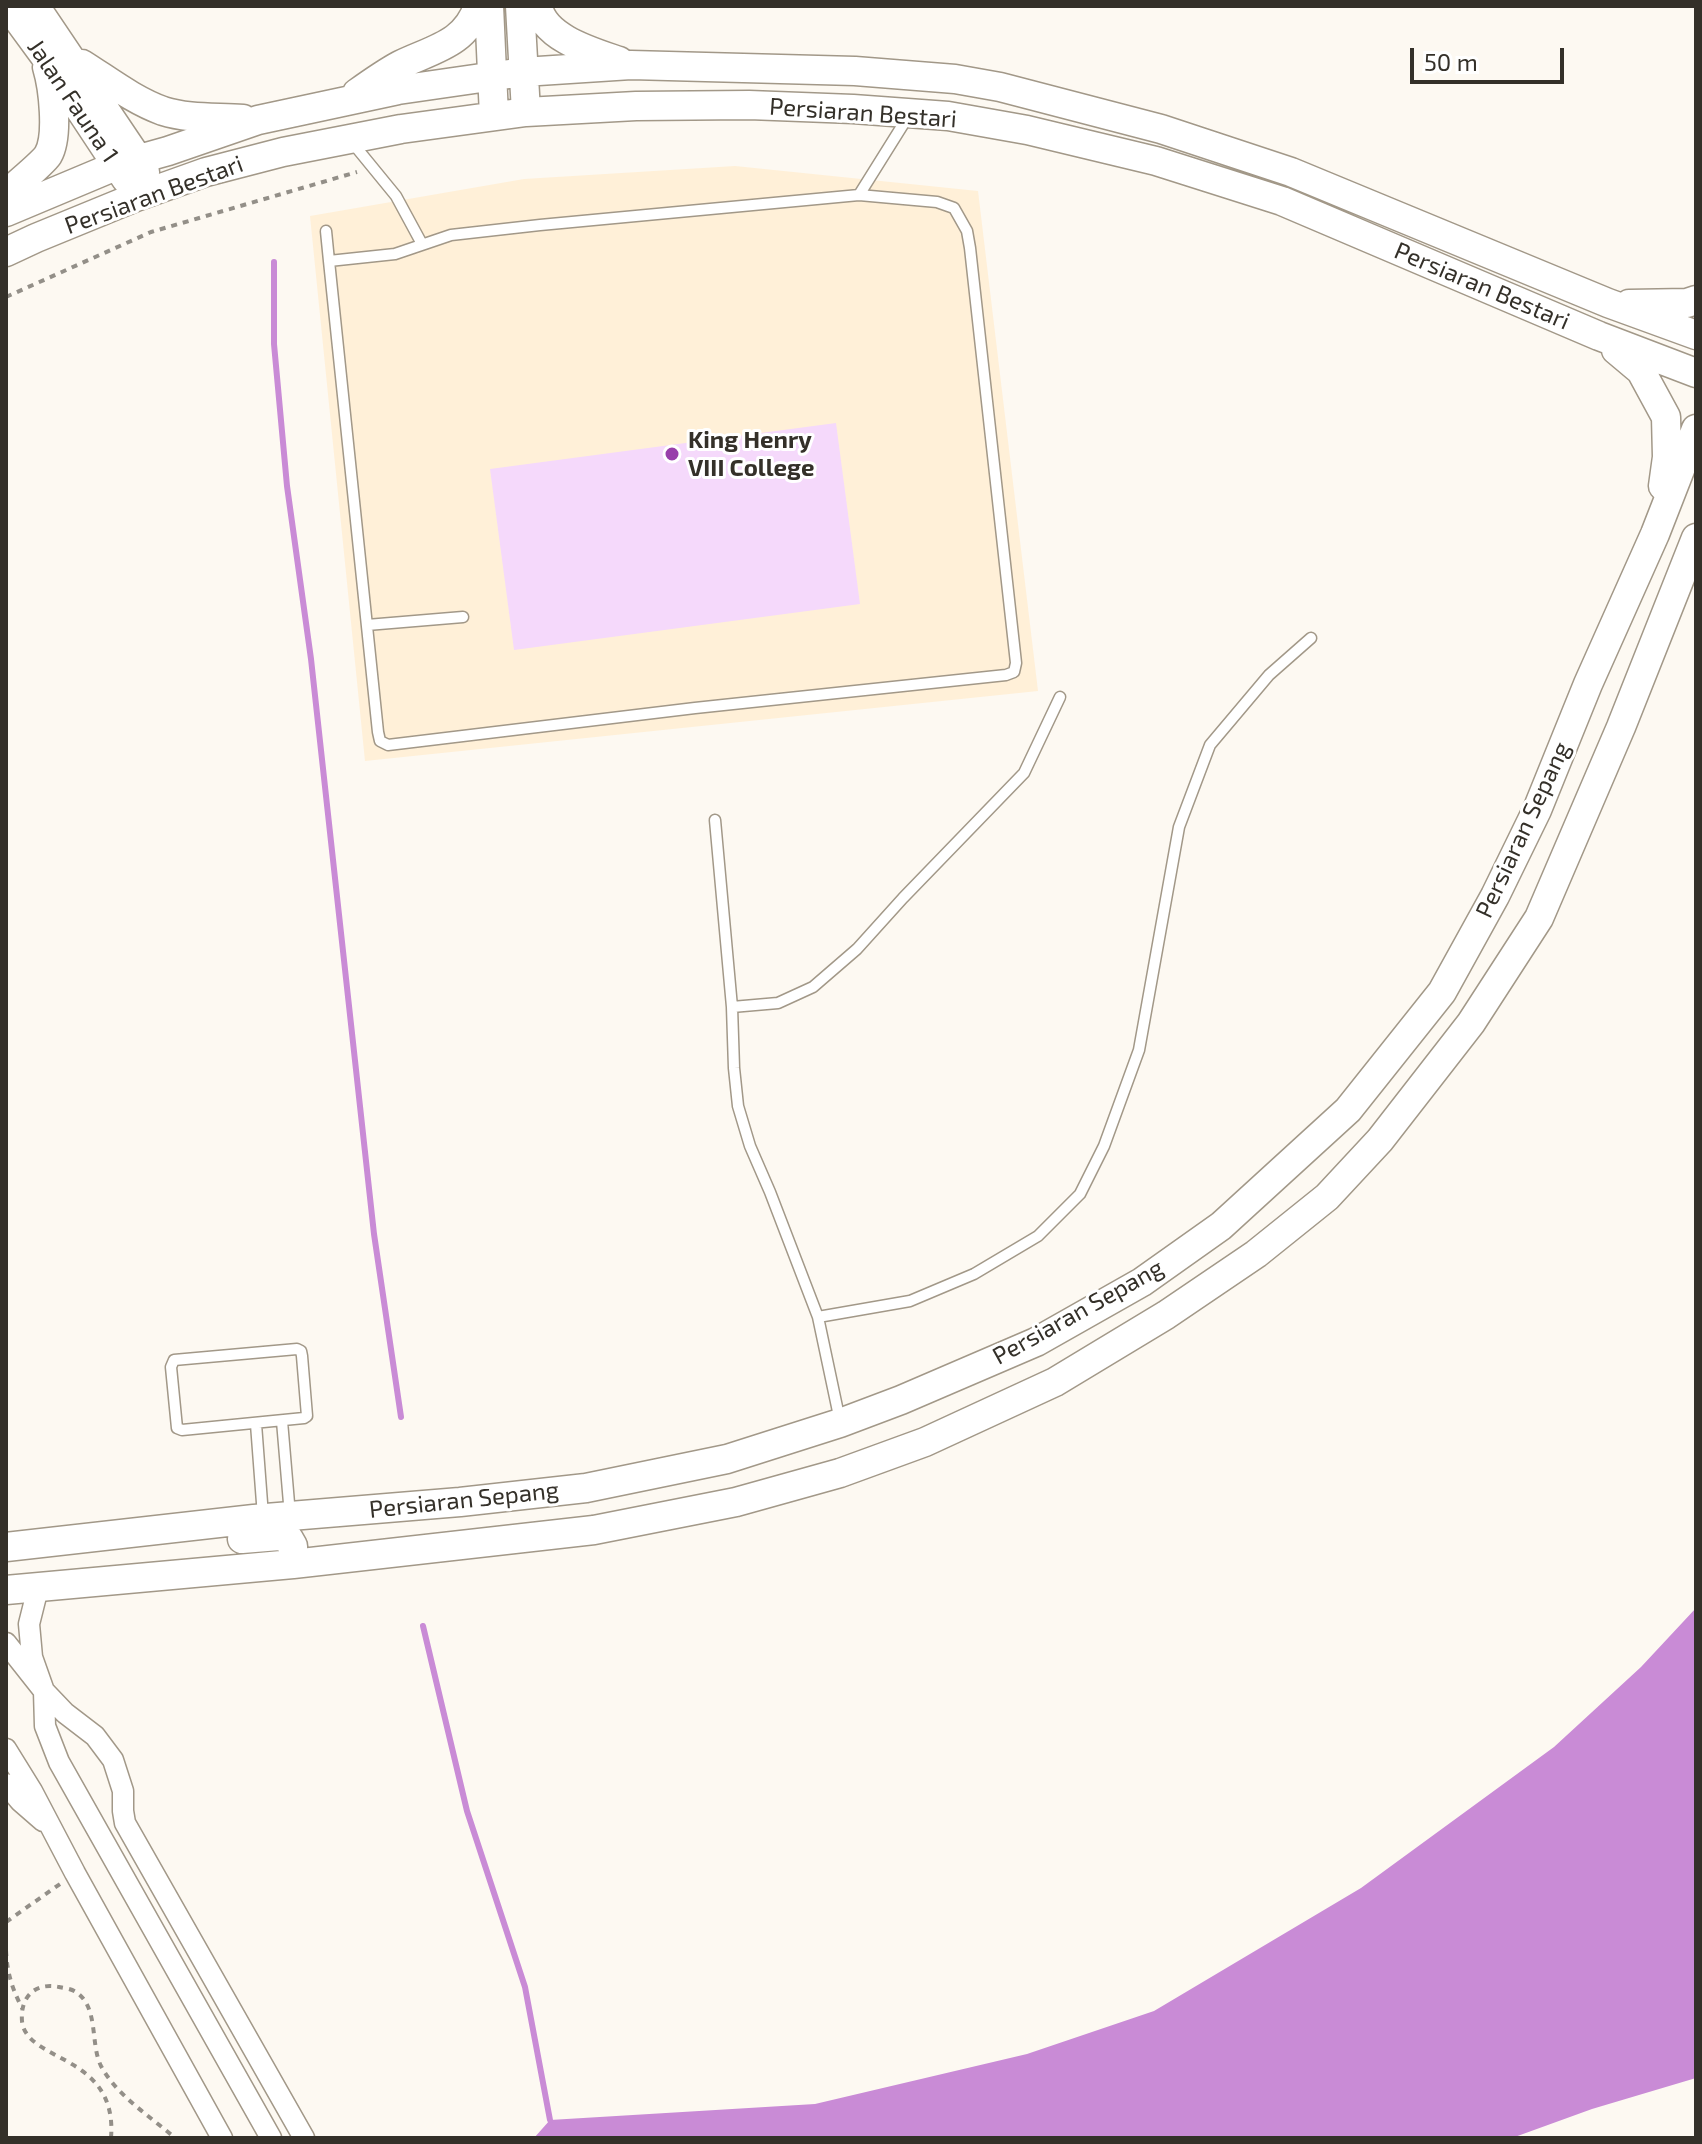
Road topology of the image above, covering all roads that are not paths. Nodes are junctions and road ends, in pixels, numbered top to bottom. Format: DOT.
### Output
graph roads {
  1 [pos="8,6"];
  2 [pos="35,6"];
  3 [pos="478,6"];
  4 [pos="489,6"];
  5 [pos="520,6"];
  6 [pos="538,6"];
  7 [pos="47,56"];
  8 [pos="631,65"];
  9 [pos="523,72"];
  10 [pos="492,76"];
  11 [pos="347,100"];
  12 [pos="526,112"];
  13 [pos="910,113"];
  14 [pos="494,116"];
  15 [pos="258,120"];
  16 [pos="349,139"];
  17 [pos="128,162"];
  18 [pos="6,194"];
  19 [pos="146,194"];
  20 [pos="859,195"];
  21 [pos="6,212"];
  22 [pos="326,231"];
  23 [pos="422,244"];
  24 [pos="6,252"];
  25 [pos="329,261"];
  26 [pos="1696,300"];
  27 [pos="1608,303"];
  28 [pos="1696,335"];
  29 [pos="1599,336"];
  30 [pos="1696,373"];
  31 [pos="1696,429"];
  32 [pos="1655,534"];
  33 [pos="1696,538"];
  34 [pos="463,617"];
  35 [pos="367,625"];
  36 [pos="1311,638"];
  37 [pos="1060,697"];
  38 [pos="715,820"];
  39 [pos="732,1007"];
  40 [pos="818,1317"];
  41 [pos="282,1421"];
  42 [pos="840,1423"];
  43 [pos="256,1424"];
  44 [pos="277,1517"];
  45 [pos="6,1549"];
  46 [pos="293,1564"];
  47 [pos="38,1588"];
  48 [pos="6,1590"];
  49 [pos="6,1643"];
  50 [pos="44,1691"];
  51 [pos="6,1749"];
  52 [pos="6,1784"];
  53 [pos="19,1802"];
  54 [pos="222,2138"];
  55 [pos="271,2138"];
  56 [pos="304,2138"];
  1 -- 7 [label="street, Jalan Fauna 1"];
  2 -- 7 [label="street, Jalan Fauna 1"];
  3 -- 11 [label="street"];
  4 -- 10 [label="street"];
  5 -- 9 [label="street"];
  6 -- 8 [label="street"];
  7 -- 15 [label="street"];
  7 -- 17 [label="street, Jalan Fauna 1"];
  7 -- 18 [label="street"];
  8 -- 9 [label="street, Persiaran Bestari"];
  8 -- 27 [label="street, Persiaran Bestari"];
  9 -- 10 [label="street, Persiaran Bestari"];
  9 -- 12 [label="street"];
  10 -- 11 [label="street, Persiaran Bestari"];
  10 -- 14 [label="street"];
  11 -- 15 [label="street, Persiaran Bestari"];
  12 -- 13 [label="street, Persiaran Bestari"];
  12 -- 14 [label="street, Persiaran Bestari"];
  13 -- 20 [label="lane"];
  13 -- 29 [label="street, Persiaran Bestari"];
  14 -- 16 [label="street, Persiaran Bestari"];
  15 -- 17 [label="street, Persiaran Bestari"];
  16 -- 19 [label="street, Persiaran Bestari"];
  16 -- 23 [label="lane"];
  17 -- 19 [label="street, Jalan Fauna 1"];
  17 -- 21 [label="street, Persiaran Bestari"];
  19 -- 24 [label="street, Persiaran Bestari"];
  20 -- 23 [label="lane"];
  20 -- 35 [label="lane"];
  22 -- 25 [label="lane"];
  23 -- 25 [label="lane"];
  25 -- 35 [label="lane"];
  26 -- 27 [label="street"];
  27 -- 28 [label="street, Persiaran Bestari"];
  29 -- 30 [label="street, Persiaran Bestari"];
  29 -- 32 [label="street"];
  31 -- 32 [label="street, Persiaran Sepang"];
  32 -- 42 [label="street, Persiaran Sepang"];
  33 -- 46 [label="street, Persiaran Sepang"];
  34 -- 35 [label="lane"];
  36 -- 40 [label="lane"];
  37 -- 39 [label="lane"];
  38 -- 39 [label="lane"];
  39 -- 40 [label="lane"];
  40 -- 42 [label="lane"];
  41 -- 43 [label="lane"];
  41 -- 43 [label="lane"];
  41 -- 44 [label="lane"];
  42 -- 44 [label="street, Persiaran Sepang"];
  43 -- 44 [label="lane"];
  44 -- 45 [label="street, Persiaran Sepang"];
  45 -- 46 [label="street"];
  46 -- 47 [label="street, Persiaran Sepang"];
  47 -- 48 [label="street, Persiaran Sepang"];
  47 -- 50 [label="street"];
  49 -- 50 [label="street"];
  50 -- 55 [label="street"];
  50 -- 56 [label="street"];
  51 -- 53 [label="street"];
  52 -- 53 [label="street"];
  53 -- 54 [label="street"];
}
